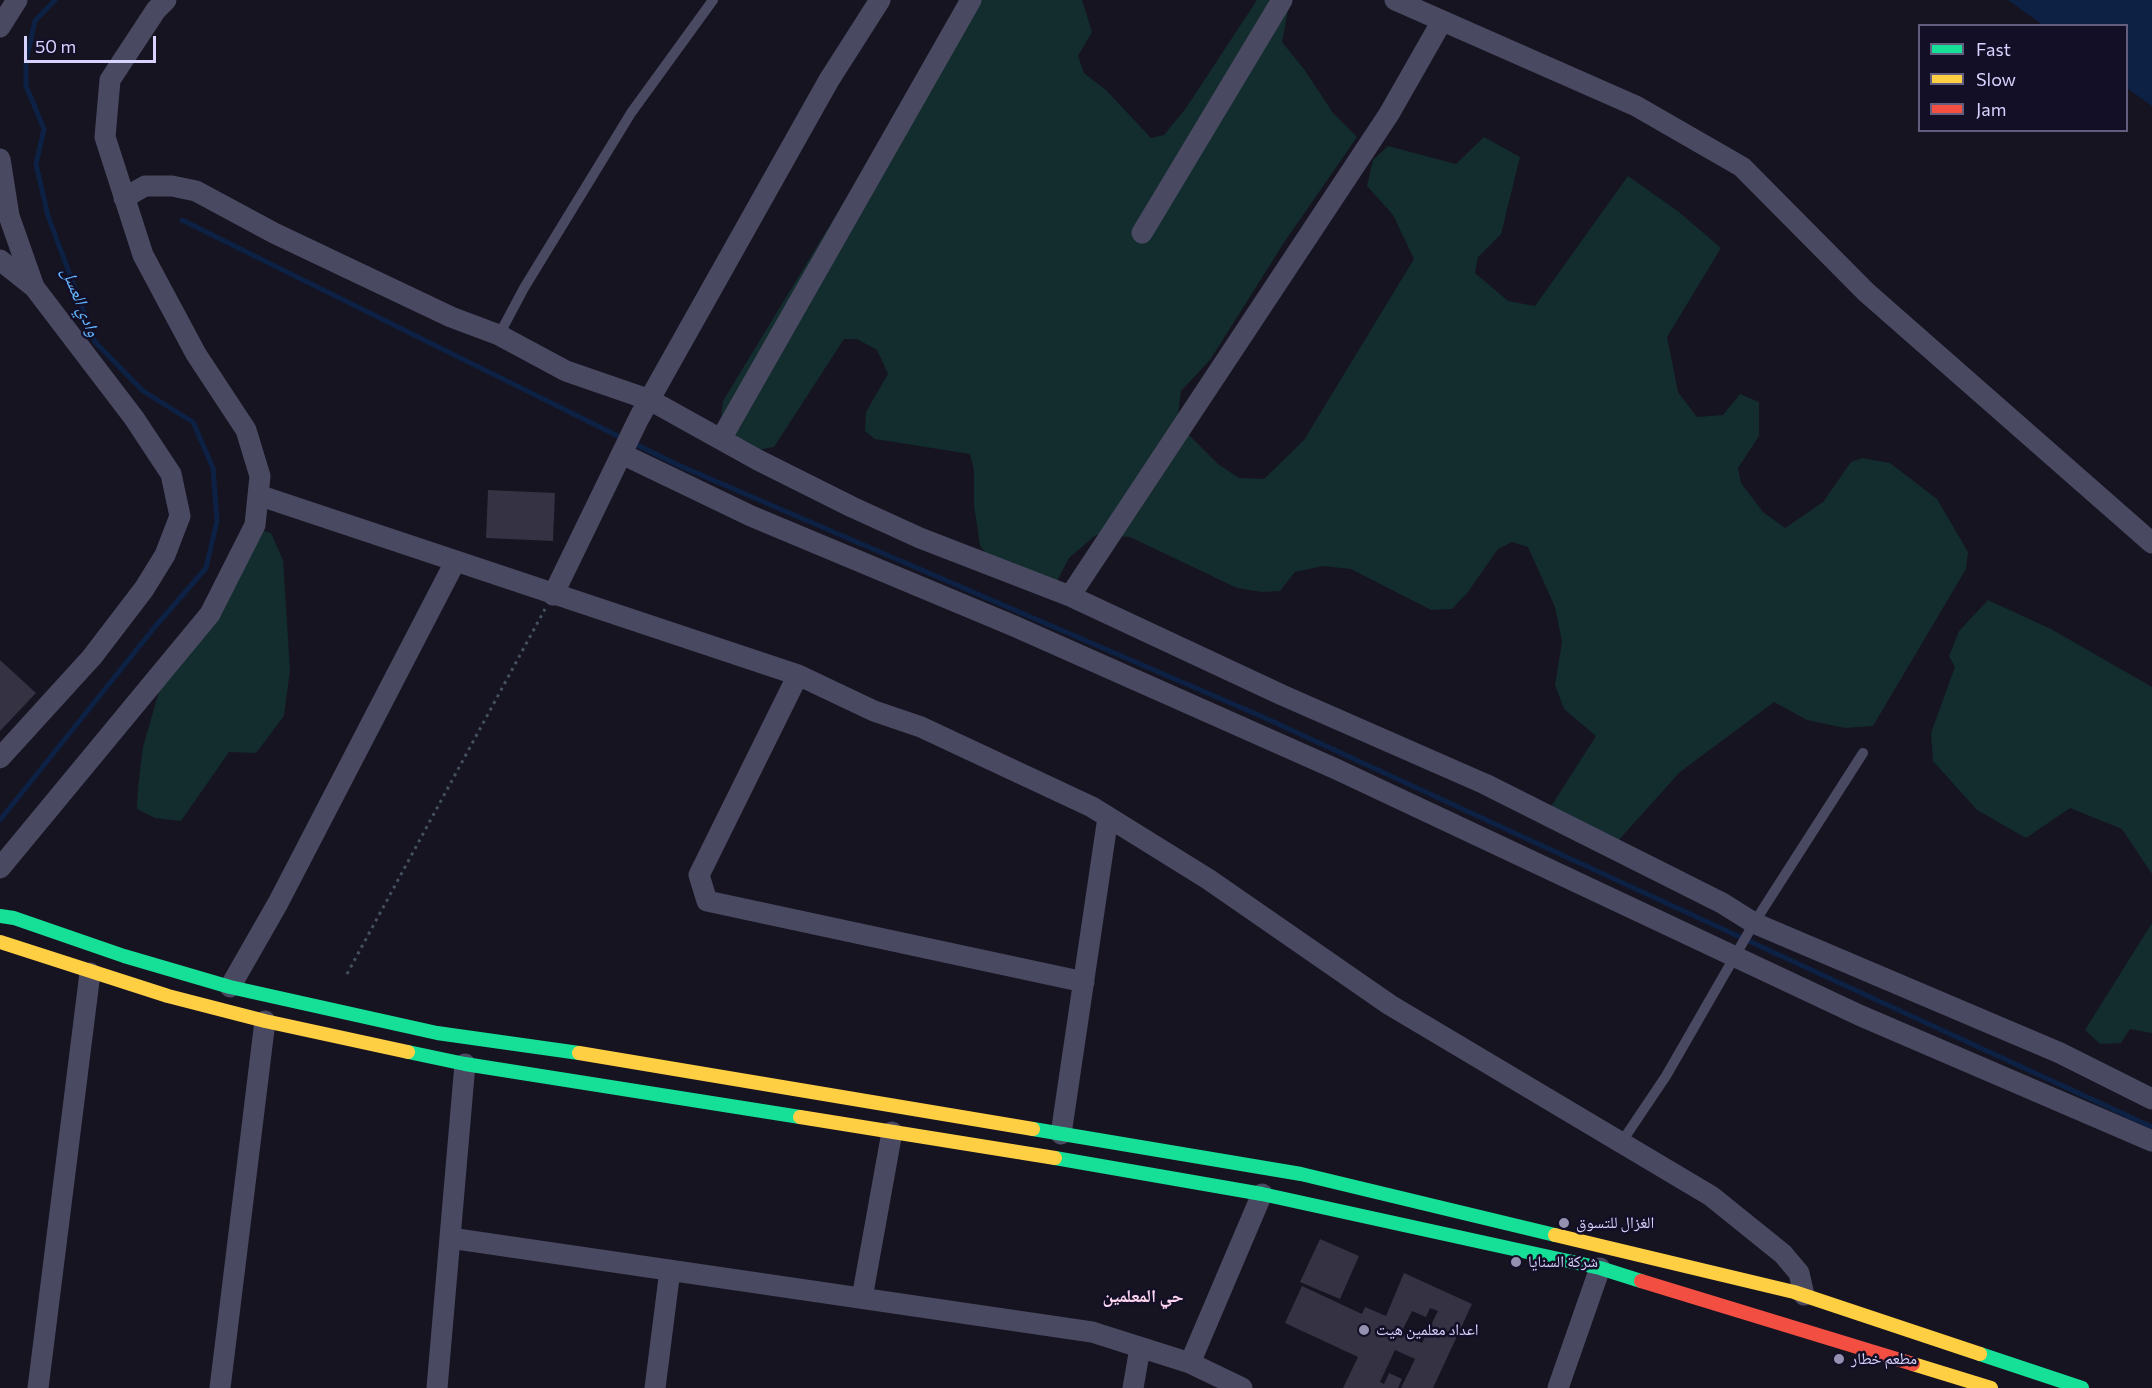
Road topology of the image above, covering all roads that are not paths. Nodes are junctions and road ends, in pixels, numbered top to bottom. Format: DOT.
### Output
graph roads {
  1 [pos="17,0"];
  2 [pos="166,0"];
  3 [pos="713,0"];
  4 [pos="880,0"];
  5 [pos="971,0"];
  6 [pos="1282,0"];
  7 [pos="1395,0"];
  8 [pos="1442,21"];
  9 [pos="0,27"];
  10 [pos="0,159"];
  11 [pos="124,198"];
  12 [pos="1142,233"];
  13 [pos="1,263"];
  14 [pos="34,287"];
  15 [pos="499,335"];
  16 [pos="650,400"];
  17 [pos="721,440"];
  18 [pos="623,450"];
  19 [pos="258,495"];
  20 [pos="2152,543"];
  21 [pos="455,562"];
  22 [pos="552,595"];
  23 [pos="1070,596"];
  24 [pos="798,675"];
  25 [pos="1863,753"];
  26 [pos="0,758"];
  27 [pos="1108,817"];
  28 [pos="0,868"];
  29 [pos="0,916"];
  30 [pos="1754,923"];
  31 [pos="0,942"];
  32 [pos="1735,956"];
  33 [pos="90,973"];
  34 [pos="1084,982"];
  35 [pos="230,987"];
  36 [pos="265,1021"];
  37 [pos="465,1064"];
  38 [pos="2152,1099"];
  39 [pos="892,1132"];
  40 [pos="1061,1134"];
  41 [pos="2152,1142"];
  42 [pos="1621,1143"];
  43 [pos="1262,1194"];
  44 [pos="450,1238"];
  45 [pos="1600,1268"];
  46 [pos="670,1270"];
  47 [pos="1804,1295"];
  48 [pos="862,1298"];
  49 [pos="1881,1337"];
  50 [pos="1140,1348"];
  51 [pos="1190,1363"];
  52 [pos="38,1388"];
  53 [pos="220,1388"];
  54 [pos="437,1388"];
  55 [pos="655,1388"];
  56 [pos="1133,1388"];
  57 [pos="1242,1388"];
  58 [pos="1558,1388"];
  59 [pos="1991,1388"];
  60 [pos="2082,1388"];
  1 -- 9 [label="street"];
  2 -- 11 [label="street"];
  3 -- 15 [label="lane"];
  4 -- 16 [label="street"];
  5 -- 17 [label="street"];
  6 -- 12 [label="street"];
  7 -- 8 [label="street"];
  8 -- 20 [label="street"];
  8 -- 23 [label="street"];
  10 -- 14 [label="street"];
  11 -- 15 [label="street"];
  11 -- 19 [label="street"];
  13 -- 14 [label="street"];
  14 -- 26 [label="street"];
  15 -- 16 [label="street"];
  16 -- 17 [label="street"];
  16 -- 18 [label="street"];
  17 -- 23 [label="street"];
  18 -- 22 [label="street"];
  18 -- 32 [label="street"];
  19 -- 21 [label="street"];
  19 -- 28 [label="street"];
  21 -- 22 [label="street"];
  21 -- 35 [label="street"];
  22 -- 24 [label="street"];
  23 -- 30 [label="street"];
  24 -- 27 [label="street"];
  24 -- 34 [label="street"];
  25 -- 30 [label="lane"];
  27 -- 34 [label="street"];
  27 -- 42 [label="street"];
  29 -- 35 [label="main road"];
  30 -- 32 [label="lane"];
  30 -- 38 [label="street"];
  31 -- 33 [label="main road"];
  32 -- 41 [label="street"];
  32 -- 42 [label="lane"];
  33 -- 36 [label="main road"];
  33 -- 52 [label="street"];
  34 -- 40 [label="street"];
  35 -- 40 [label="main road"];
  36 -- 37 [label="main road"];
  36 -- 53 [label="street"];
  37 -- 39 [label="main road"];
  37 -- 44 [label="street"];
  39 -- 43 [label="main road"];
  39 -- 48 [label="street"];
  40 -- 47 [label="main road"];
  42 -- 47 [label="street"];
  43 -- 45 [label="main road"];
  43 -- 51 [label="street"];
  44 -- 46 [label="street"];
  44 -- 54 [label="street"];
  45 -- 49 [label="main road"];
  45 -- 58 [label="street"];
  46 -- 48 [label="street"];
  46 -- 55 [label="street"];
  47 -- 49 [label="main road"];
  48 -- 50 [label="street"];
  49 -- 59 [label="main road"];
  49 -- 60 [label="main road"];
  50 -- 51 [label="street"];
  50 -- 56 [label="street"];
  51 -- 57 [label="street"];
}
